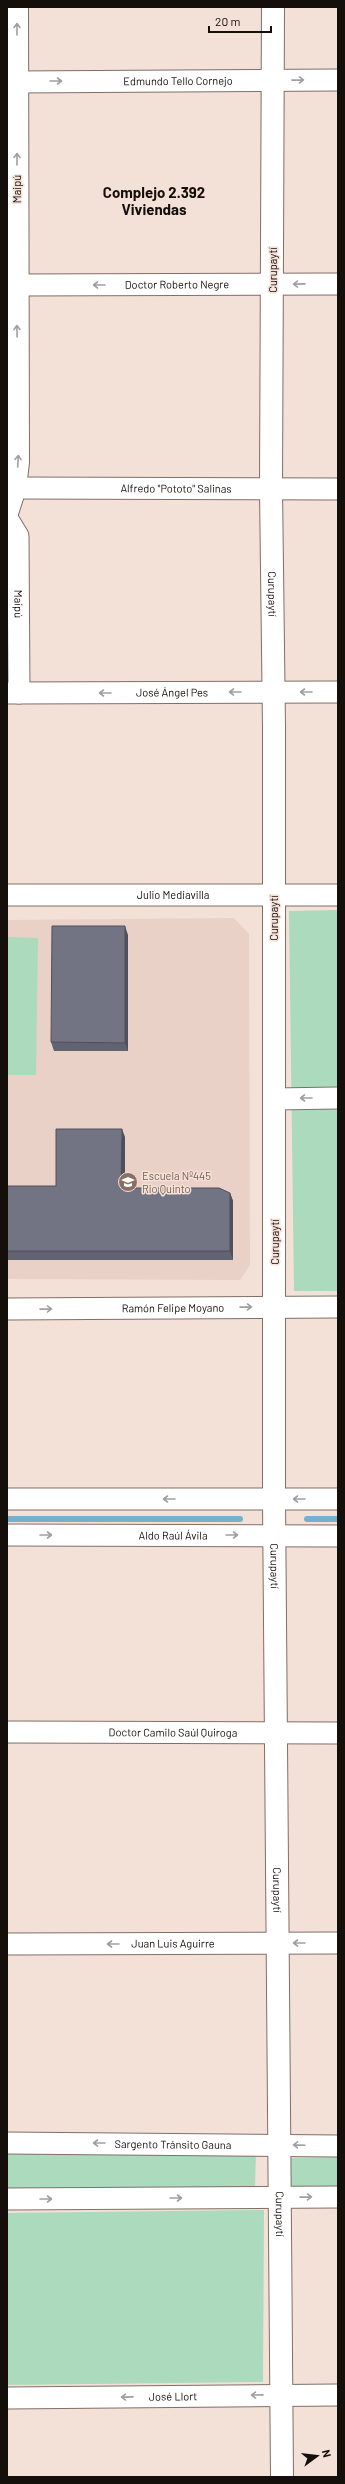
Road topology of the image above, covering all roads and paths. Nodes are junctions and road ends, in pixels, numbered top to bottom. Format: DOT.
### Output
graph roads {
  1 [pos="17,7"];
  2 [pos="273,7"];
  3 [pos="272,80"];
  4 [pos="338,80"];
  5 [pos="17,82"];
  6 [pos="273,284"];
  7 [pos="338,284"];
  8 [pos="16,285"];
  9 [pos="15,488"];
  10 [pos="271,489"];
  11 [pos="338,489"];
  12 [pos="7,513"];
  13 [pos="7,518"];
  14 [pos="274,692"];
  15 [pos="338,692"];
  16 [pos="13,693"];
  17 [pos="7,895"];
  18 [pos="338,895"];
  19 [pos="274,897"];
  20 [pos="338,1098"];
  21 [pos="274,1099"];
  22 [pos="275,1307"];
  23 [pos="338,1307"];
  24 [pos="7,1309"];
  25 [pos="7,1499"];
  26 [pos="338,1499"];
  27 [pos="274,1500"];
  28 [pos="7,1534"];
  29 [pos="274,1536"];
  30 [pos="338,1536"];
  31 [pos="7,1732"];
  32 [pos="338,1733"];
  33 [pos="275,1734"];
  34 [pos="338,1943"];
  35 [pos="7,1944"];
  36 [pos="277,1944"];
  37 [pos="7,2143"];
  38 [pos="278,2144"];
  39 [pos="338,2146"];
  40 [pos="279,2197"];
  41 [pos="338,2197"];
  42 [pos="7,2199"];
  43 [pos="281,2395"];
  44 [pos="338,2395"];
  45 [pos="7,2398"];
  46 [pos="282,2477"];
  5 -- 1 [label="street, Maipú, one-way"];
  2 -- 3 [label="street, Curupaytí"];
  3 -- 4 [label="street, Edmundo Tello Cornejo, one-way"];
  5 -- 3 [label="street, Edmundo Tello Cornejo, one-way"];
  3 -- 6 [label="street, Curupaytí"];
  8 -- 5 [label="street, Maipú, one-way"];
  7 -- 6 [label="street, Doctor Roberto Negre, one-way"];
  6 -- 8 [label="street, Doctor Roberto Negre, one-way"];
  6 -- 10 [label="street, Curupaytí"];
  9 -- 8 [label="street, Maipú, one-way"];
  9 -- 10 [label="street, Alfredo \"Pototo\" Salinas"];
  9 -- 12 [label="street, Maipú"];
  10 -- 11 [label="street, Alfredo \"Pototo\" Salinas"];
  10 -- 14 [label="street, Curupaytí"];
  13 -- 16 [label="street, Maipú"];
  15 -- 14 [label="street, José Ángel Pes, one-way"];
  14 -- 16 [label="street, José Ángel Pes, one-way"];
  14 -- 19 [label="street, Curupaytí"];
  17 -- 19 [label="street, Julio Mediavilla"];
  18 -- 19 [label="street, Julio Mediavilla"];
  19 -- 21 [label="street, Curupaytí"];
  20 -- 21 [label="street, one-way"];
  21 -- 22 [label="street, Curupaytí"];
  22 -- 23 [label="street, Ramón Felipe Moyano"];
  24 -- 22 [label="street, Ramón Felipe Moyano, one-way"];
  22 -- 27 [label="street, Curupaytí"];
  27 -- 25 [label="street, one-way"];
  26 -- 27 [label="street, one-way"];
  27 -- 29 [label="street, Curupaytí"];
  28 -- 29 [label="street, Aldo Raúl Ávila, one-way"];
  29 -- 30 [label="street, Aldo Raúl Ávila"];
  29 -- 33 [label="street, Curupaytí"];
  31 -- 33 [label="street, Doctor Camilo Saúl Quiroga"];
  32 -- 33 [label="street, Doctor Camilo Saúl Quiroga"];
  33 -- 36 [label="street, Curupaytí"];
  34 -- 36 [label="street, Juan Luis Aguirre, one-way"];
  36 -- 35 [label="street, Juan Luis Aguirre, one-way"];
  36 -- 38 [label="street, Curupaytí"];
  38 -- 37 [label="street, Sargento Tránsito Gauna, one-way"];
  39 -- 38 [label="street, Sargento Tránsito Gauna, one-way"];
  38 -- 40 [label="street, Curupaytí"];
  40 -- 41 [label="street, one-way"];
  42 -- 40 [label="street, one-way"];
  40 -- 43 [label="street, Curupaytí"];
  43 -- 44 [label="street, José Llort"];
  43 -- 45 [label="street, José Llort, one-way"];
  43 -- 46 [label="street, Curupaytí"];
}
